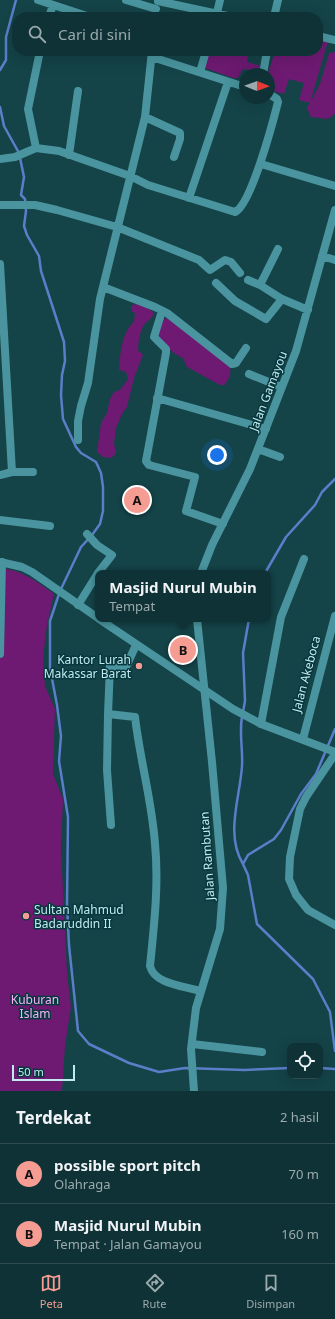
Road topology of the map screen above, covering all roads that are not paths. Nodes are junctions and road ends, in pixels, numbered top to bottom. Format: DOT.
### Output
graph roads {
  1 [pos="38,0"];
  2 [pos="126,0"];
  3 [pos="220,0"];
  4 [pos="278,0"];
  5 [pos="53,5"];
  6 [pos="157,7"];
  7 [pos="51,12"];
  8 [pos="75,12"];
  9 [pos="190,12"];
  10 [pos="218,12"];
  11 [pos="275,12"];
  12 [pos="323,37"];
  13 [pos="335,40"];
  14 [pos="39,56"];
  15 [pos="152,56"];
  16 [pos="157,56"];
  17 [pos="205,56"];
  18 [pos="266,56"];
  19 [pos="264,68"];
  20 [pos="200,72"];
  21 [pos="228,82"];
  22 [pos="239,85"];
  23 [pos="78,91"];
  24 [pos="275,98"];
  25 [pos="145,117"];
  26 [pos="36,148"];
  27 [pos="69,155"];
  28 [pos="174,157"];
  29 [pos="0,159"];
  30 [pos="261,164"];
  31 [pos="130,176"];
  32 [pos="335,186"];
  33 [pos="189,198"];
  34 [pos="0,205"];
  35 [pos="335,210"];
  36 [pos="117,227"];
  37 [pos="278,249"];
  38 [pos="322,256"];
  39 [pos="335,260"];
  40 [pos="0,264"];
  41 [pos="240,273"];
  42 [pos="248,280"];
  43 [pos="216,283"];
  44 [pos="260,285"];
  45 [pos="103,287"];
  46 [pos="282,299"];
  47 [pos="308,310"];
  48 [pos="162,311"];
  49 [pos="246,348"];
  50 [pos="3,371"];
  51 [pos="249,374"];
  52 [pos="281,387"];
  53 [pos="157,398"];
  54 [pos="266,429"];
  55 [pos="78,440"];
  56 [pos="258,449"];
  57 [pos="280,457"];
  58 [pos="12,472"];
  59 [pos="33,472"];
  60 [pos="0,475"];
  61 [pos="0,520"];
  62 [pos="223,524"];
  63 [pos="50,526"];
  64 [pos="87,534"];
  65 [pos="304,559"];
  66 [pos="1,562"];
  67 [pos="100,570"];
  68 [pos="202,570"];
  69 [pos="95,578"];
  70 [pos="78,605"];
  71 [pos="335,616"];
  72 [pos="95,617"];
  73 [pos="102,622"];
  74 [pos="196,622"];
  75 [pos="136,645"];
  76 [pos="0,654"];
  77 [pos="204,690"];
  78 [pos="108,714"];
  79 [pos="261,724"];
  80 [pos="303,739"];
  81 [pos="333,752"];
  82 [pos="111,826"];
  83 [pos="335,925"];
  84 [pos="200,991"];
  85 [pos="192,1044"];
  86 [pos="262,1052"];
  87 [pos="194,1091"];
  1 -- 5 [label="street"];
  2 -- 6 [label="street"];
  3 -- 10 [label="street"];
  4 -- 11 [label="street"];
  5 -- 7 [label="street"];
  5 -- 8 [label="street"];
  6 -- 9 [label="street"];
  12 -- 13 [label="street"];
  14 -- 26 [label="street"];
  15 -- 25 [label="street"];
  16 -- 20 [label="street"];
  17 -- 20 [label="street"];
  18 -- 19 [label="street"];
  20 -- 21 [label="street"];
  21 -- 22 [label="street"];
  21 -- 33 [label="street"];
  23 -- 27 [label="street"];
  24 -- 30 [label="street"];
  25 -- 28 [label="street"];
  25 -- 31 [label="street"];
  26 -- 27 [label="street"];
  26 -- 29 [label="street"];
  27 -- 31 [label="street"];
  30 -- 32 [label="street"];
  30 -- 33 [label="street"];
  31 -- 33 [label="street"];
  31 -- 36 [label="street"];
  34 -- 36 [label="street"];
  35 -- 38 [label="street, Jalan Gamayou"];
  36 -- 41 [label="street"];
  36 -- 45 [label="street"];
  37 -- 44 [label="street"];
  38 -- 39 [label="street"];
  38 -- 47 [label="street, Jalan Gamayou"];
  40 -- 50 [label="street"];
  42 -- 44 [label="street"];
  43 -- 46 [label="street"];
  44 -- 46 [label="street"];
  45 -- 48 [label="street"];
  45 -- 55 [label="street"];
  46 -- 47 [label="street"];
  47 -- 52 [label="street, Jalan Gamayou"];
  48 -- 49 [label="street"];
  48 -- 53 [label="street"];
  50 -- 58 [label="street"];
  51 -- 52 [label="street"];
  52 -- 54 [label="street, Jalan Gamayou"];
  53 -- 54 [label="street"];
  53 -- 62 [label="street"];
  54 -- 56 [label="street, Jalan Gamayou"];
  56 -- 57 [label="street"];
  56 -- 62 [label="street, Jalan Gamayou"];
  58 -- 59 [label="street"];
  58 -- 60 [label="street"];
  61 -- 63 [label="street"];
  62 -- 68 [label="street, Jalan Gamayou"];
  64 -- 67 [label="street"];
  65 -- 79 [label="street"];
  66 -- 70 [label="street"];
  66 -- 76 [label="street"];
  69 -- 70 [label="street"];
  70 -- 72 [label="street"];
  71 -- 80 [label="street, Jalan Akeboca"];
  73 -- 75 [label="street"];
  74 -- 77 [label="street"];
  75 -- 77 [label="street"];
  75 -- 78 [label="street"];
  77 -- 79 [label="street"];
  77 -- 84 [label="street, Jalan Rambutan"];
  78 -- 82 [label="street"];
  78 -- 84 [label="street"];
  79 -- 80 [label="street"];
  80 -- 81 [label="street"];
  81 -- 83 [label="street"];
  84 -- 85 [label="street, Jalan Rambutan"];
  85 -- 86 [label="street"];
  85 -- 87 [label="street, Jalan Rambutan"];
}
